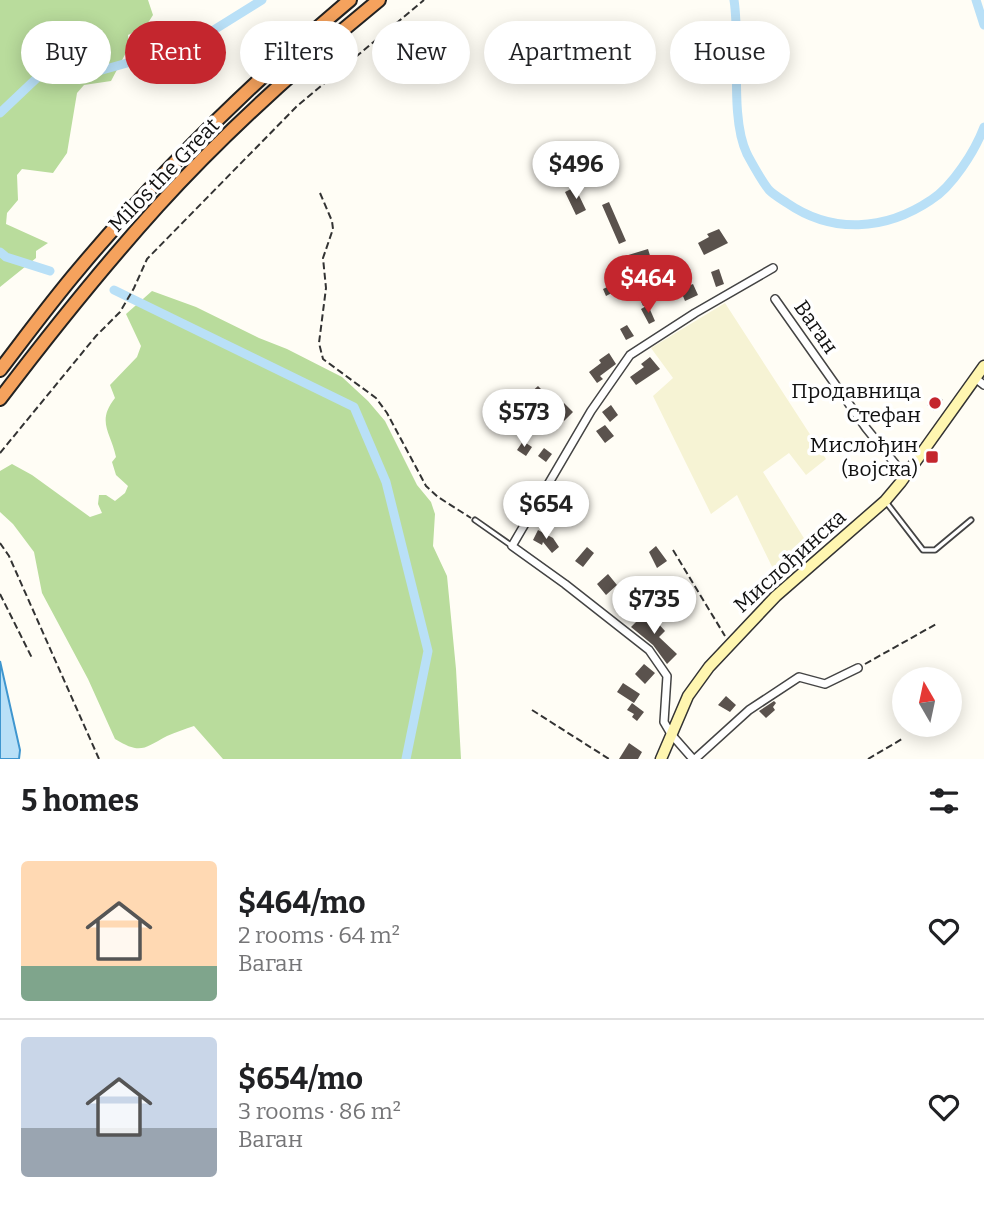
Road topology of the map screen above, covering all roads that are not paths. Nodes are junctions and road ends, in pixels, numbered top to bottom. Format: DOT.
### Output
graph roads {
  1 [pos="350,0"];
  2 [pos="379,0"];
  3 [pos="773,268"];
  4 [pos="775,299"];
  5 [pos="984,366"];
  6 [pos="0,370"];
  7 [pos="980,381"];
  8 [pos="0,399"];
  9 [pos="905,476"];
  10 [pos="885,501"];
  11 [pos="475,520"];
  12 [pos="971,520"];
  13 [pos="512,546"];
  14 [pos="858,668"];
  15 [pos="671,734"];
  16 [pos="661,759"];
  17 [pos="694,759"];
  1 -- 6 [label="highway, Milos the Great"];
  2 -- 8 [label="highway, Milos the Great"];
  3 -- 13 [label="street"];
  4 -- 9 [label="street, Ваган"];
  5 -- 7 [label="main road, Мислођинска"];
  7 -- 9 [label="main road, Мислођинска"];
  9 -- 10 [label="main road, Мислођинска"];
  10 -- 12 [label="lane"];
  10 -- 15 [label="main road, Мислођинска"];
  11 -- 13 [label="lane"];
  13 -- 15 [label="street"];
  14 -- 17 [label="street"];
  15 -- 16 [label="main road, Мислођинска"];
  15 -- 17 [label="street"];
}
